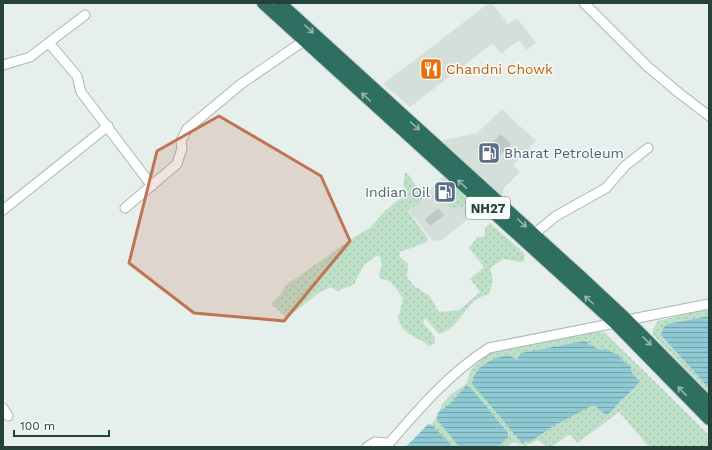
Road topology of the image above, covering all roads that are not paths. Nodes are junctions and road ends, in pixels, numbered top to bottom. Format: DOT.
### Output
graph roads {
  1 [pos="263,3"];
  2 [pos="280,3"];
  3 [pos="584,3"];
  4 [pos="85,14"];
  5 [pos="304,40"];
  6 [pos="49,43"];
  7 [pos="3,65"];
  8 [pos="709,116"];
  9 [pos="108,126"];
  10 [pos="648,148"];
  11 [pos="152,186"];
  12 [pos="125,208"];
  13 [pos="3,210"];
  14 [pos="534,234"];
  15 [pos="709,304"];
  16 [pos="627,320"];
  17 [pos="615,324"];
  18 [pos="709,402"];
  19 [pos="3,408"];
  20 [pos="8,416"];
  21 [pos="709,419"];
  22 [pos="387,445"];
  23 [pos="367,447"];
  1 -- 5 [label="highway, NH27"];
  2 -- 14 [label="highway, NH27, one-way"];
  3 -- 8 [label="street"];
  4 -- 6 [label="street"];
  5 -- 11 [label="street"];
  17 -- 5 [label="highway, NH27, one-way"];
  6 -- 7 [label="street"];
  6 -- 9 [label="street"];
  9 -- 11 [label="street"];
  9 -- 13 [label="street"];
  10 -- 14 [label="street"];
  11 -- 12 [label="street"];
  14 -- 16 [label="highway, NH27"];
  15 -- 16 [label="street"];
  16 -- 18 [label="highway, NH27, one-way"];
  21 -- 17 [label="highway, NH27, one-way"];
  17 -- 22 [label="street"];
  19 -- 20 [label="street"];
  22 -- 23 [label="street"];
}
